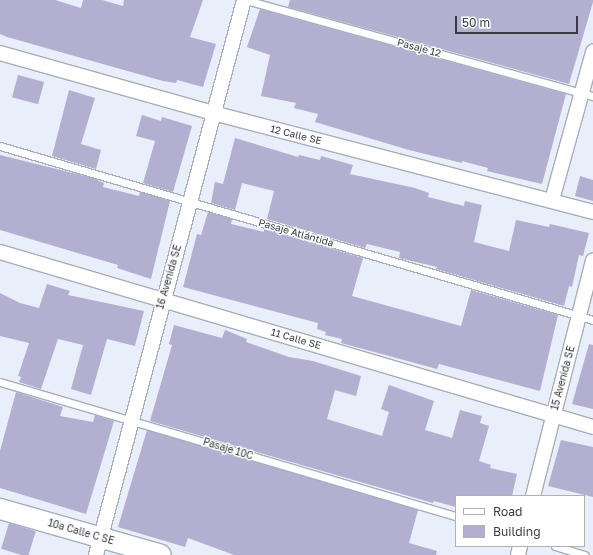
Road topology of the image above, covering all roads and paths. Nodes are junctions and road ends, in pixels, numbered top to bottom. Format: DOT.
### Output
graph roads {
  1 [pos="245,0"];
  2 [pos="593,52"];
  3 [pos="0,53"];
  4 [pos="587,94"];
  5 [pos="213,114"];
  6 [pos="0,146"];
  7 [pos="552,200"];
  8 [pos="190,202"];
  9 [pos="593,212"];
  10 [pos="0,252"];
  11 [pos="593,261"];
  12 [pos="162,300"];
  13 [pos="586,318"];
  14 [pos="0,382"];
  15 [pos="553,415"];
  16 [pos="132,420"];
  17 [pos="593,426"];
  18 [pos="533,495"];
  19 [pos="0,509"];
  20 [pos="455,516"];
  21 [pos="98,546"];
  22 [pos="558,547"];
  23 [pos="161,555"];
  24 [pos="585,555"];
  1 -- 4 [label="lane, Pasaje 12"];
  1 -- 5 [label="street, 16 Avenida SE"];
  2 -- 4 [label="street"];
  3 -- 5 [label="street, 12 Calle SE"];
  4 -- 7 [label="street"];
  5 -- 7 [label="street, 12 Calle SE"];
  5 -- 8 [label="street, 16 Avenida SE"];
  6 -- 8 [label="lane, Pasaje Atlántida"];
  7 -- 9 [label="street, 12 Calle SE"];
  8 -- 12 [label="street, 16 Avenida SE"];
  8 -- 13 [label="lane, Pasaje Atlántida"];
  10 -- 12 [label="street, 11 Calle SE"];
  11 -- 13 [label="street, 15 Avenida SE"];
  12 -- 15 [label="street, 11 Calle SE"];
  12 -- 16 [label="street, 16 Avenida SE"];
  13 -- 15 [label="street, 15 Avenida SE"];
  14 -- 16 [label="lane, Pasaje 10C"];
  15 -- 17 [label="street, 11 Calle SE"];
  15 -- 18 [label="street, 15 Avenida SE"];
  16 -- 20 [label="lane, Pasaje 10C"];
  16 -- 21 [label="street, 16 Avenida SE"];
  19 -- 21 [label="street, 10a Calle C SE"];
  21 -- 23 [label="street, 10a Calle C SE"];
  22 -- 24 [label="lane"];
}
